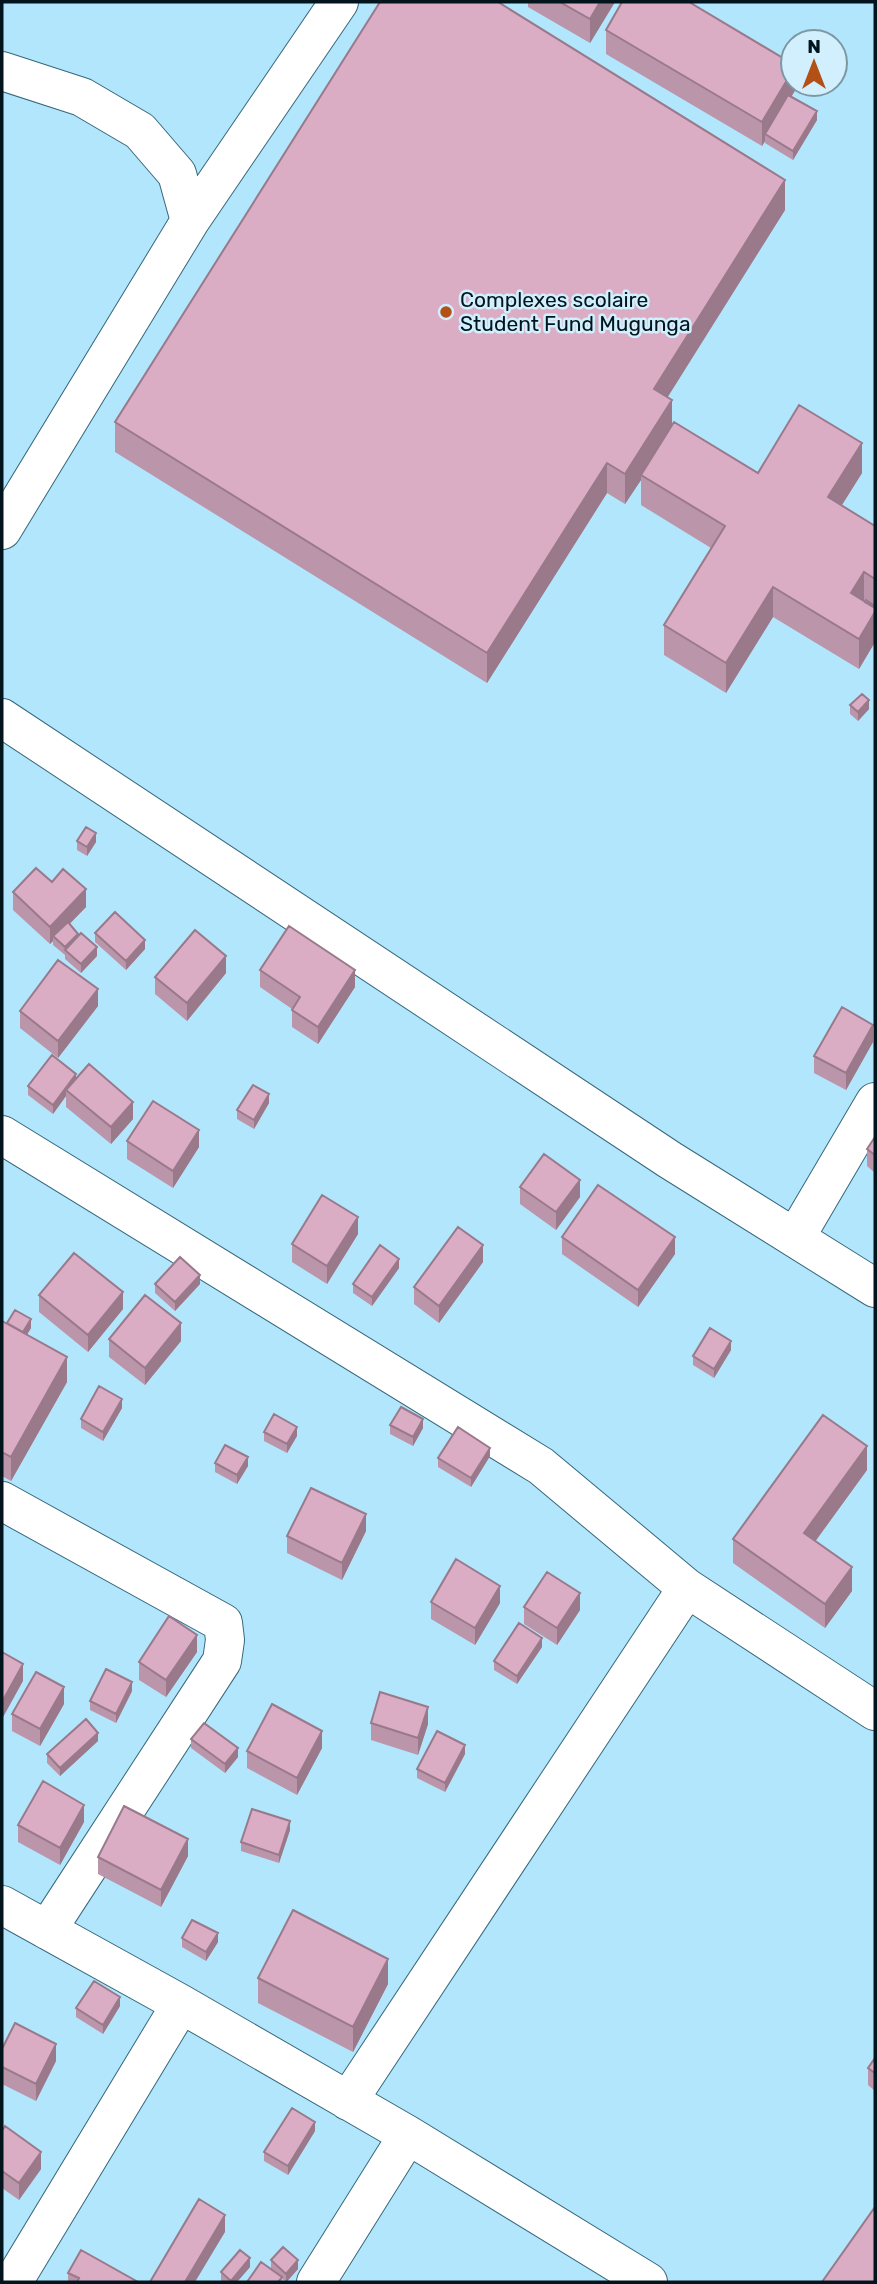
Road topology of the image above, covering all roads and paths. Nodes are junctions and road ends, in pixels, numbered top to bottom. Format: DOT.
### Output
graph roads {
  1 [pos="339,2"];
  2 [pos="2,71"];
  3 [pos="190,221"];
  4 [pos="2,530"];
  5 [pos="2,718"];
  6 [pos="875,1102"];
  7 [pos="2,1135"];
  8 [pos="795,1238"];
  9 [pos="875,1288"];
  10 [pos="2,1501"];
  11 [pos="687,1588"];
  12 [pos="875,1711"];
  13 [pos="2,1905"];
  14 [pos="47,1930"];
  15 [pos="181,2004"];
  16 [pos="348,2101"];
  17 [pos="408,2135"];
  18 [pos="635,2279"];
  19 [pos="13,2282"];
  20 [pos="316,2282"];
  1 -- 3 [label="street"];
  2 -- 3 [label="street"];
  3 -- 4 [label="street"];
  5 -- 8 [label="street"];
  6 -- 8 [label="street"];
  7 -- 11 [label="street"];
  8 -- 9 [label="street"];
  10 -- 14 [label="street"];
  11 -- 12 [label="street"];
  11 -- 16 [label="street"];
  13 -- 14 [label="street"];
  14 -- 15 [label="street"];
  15 -- 16 [label="street"];
  15 -- 19 [label="street"];
  16 -- 17 [label="street"];
  17 -- 18 [label="street"];
  17 -- 20 [label="street"];
}
